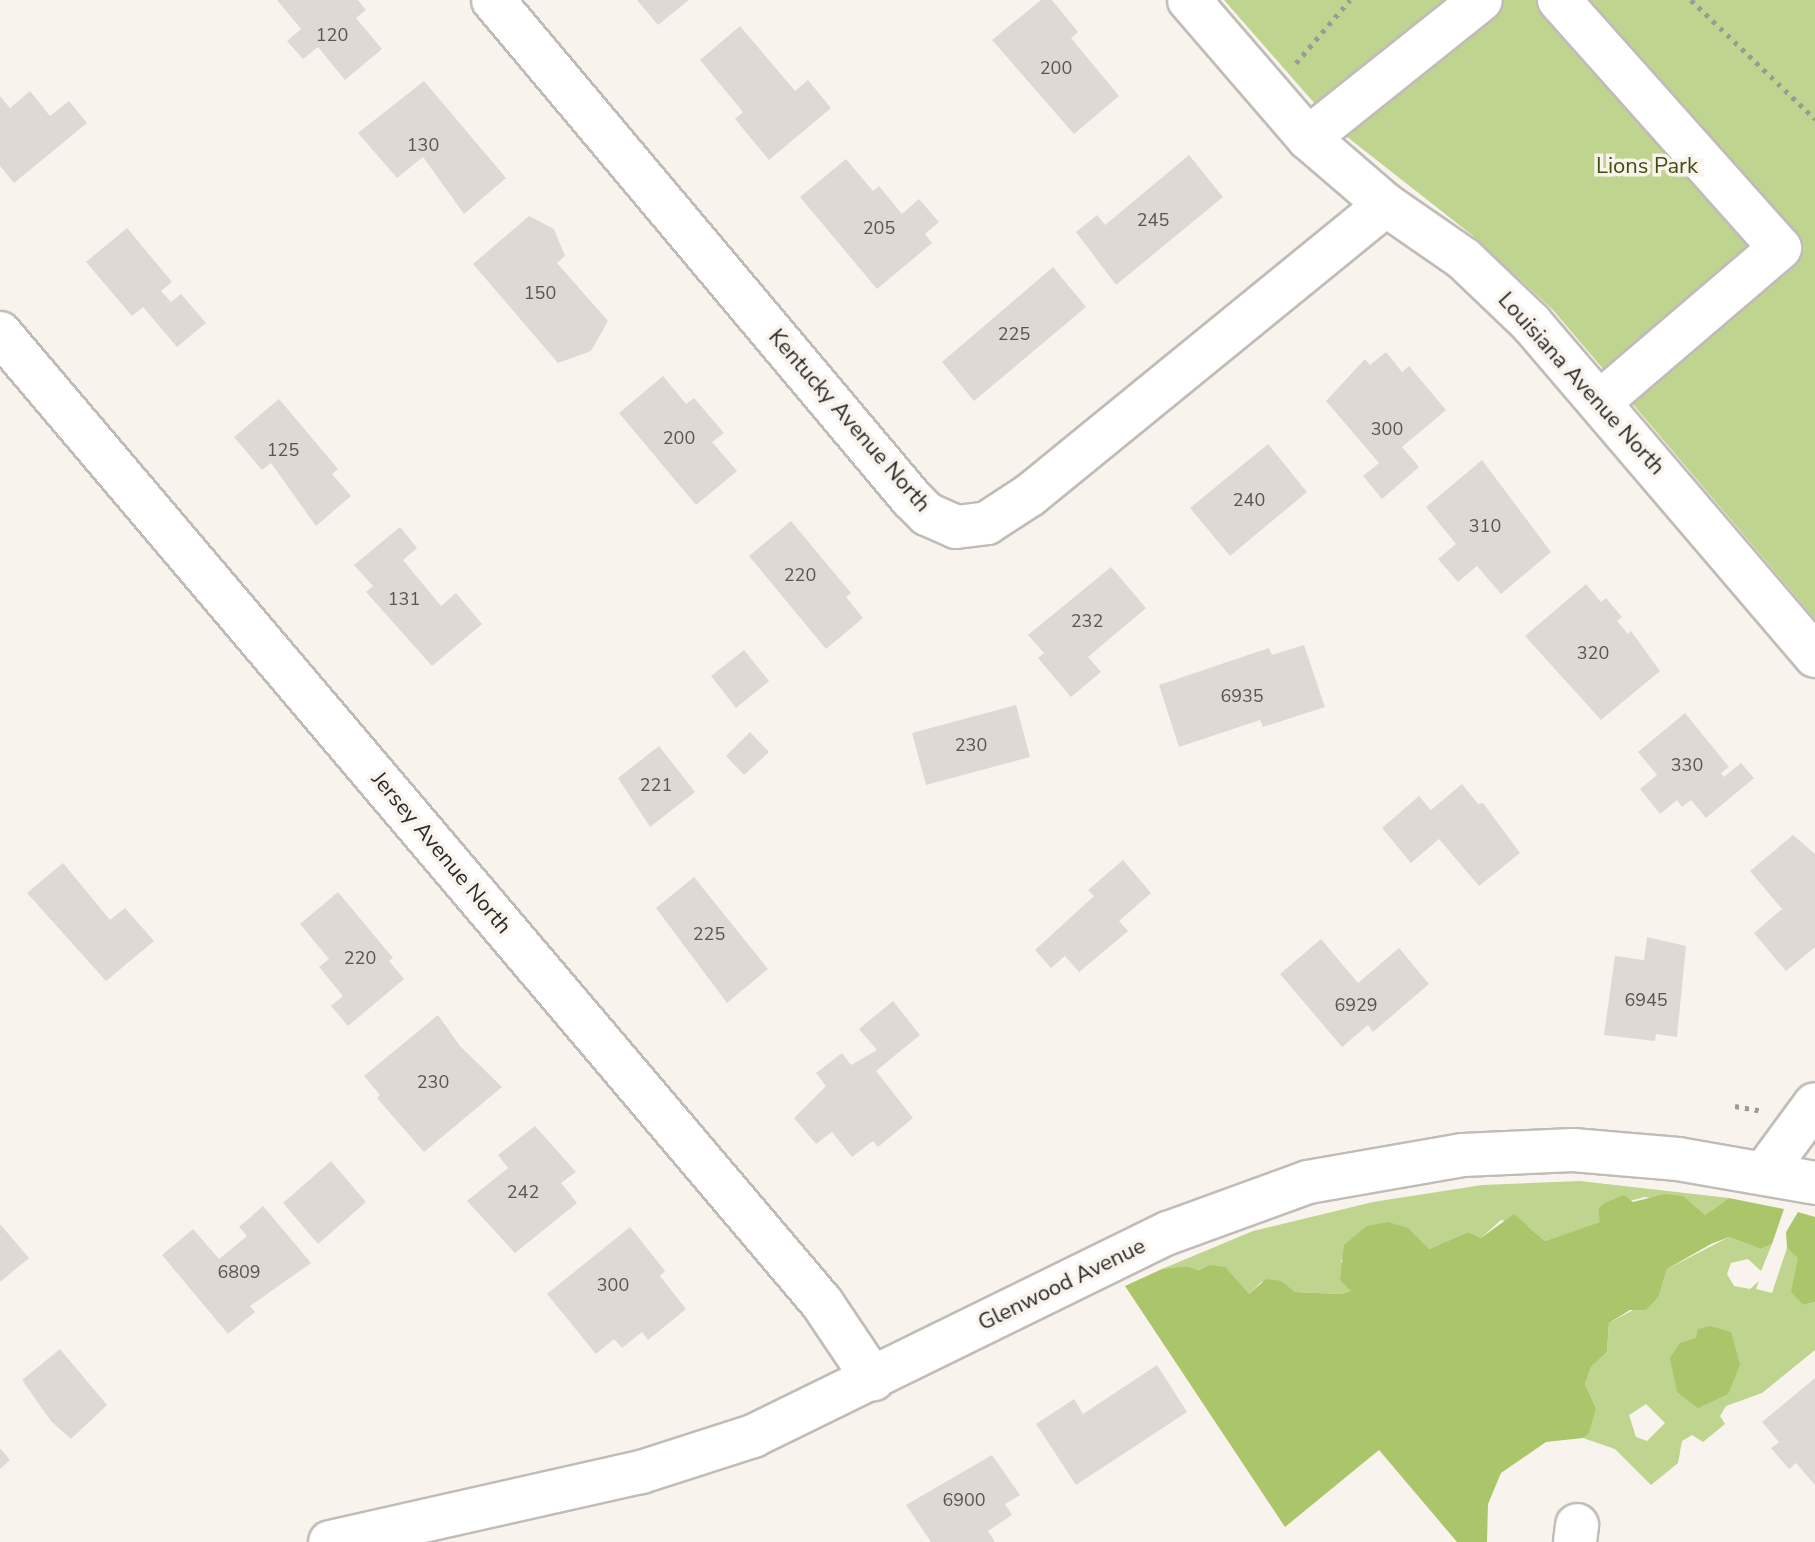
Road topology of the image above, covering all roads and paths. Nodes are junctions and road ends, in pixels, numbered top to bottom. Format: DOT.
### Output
graph roads {
  1 [pos="493,0"];
  2 [pos="1189,0"];
  3 [pos="1350,0"];
  4 [pos="1481,0"];
  5 [pos="1559,0"];
  6 [pos="1691,0"];
  7 [pos="1267,92"];
  8 [pos="1815,119"];
  9 [pos="1308,138"];
  10 [pos="1386,205"];
  11 [pos="0,333"];
  12 [pos="1600,402"];
  13 [pos="1815,656"];
  14 [pos="1815,1104"];
  15 [pos="1765,1172"];
  16 [pos="1815,1183"];
  17 [pos="873,1379"];
  18 [pos="330,1542"];
  1 -- 10 [label="street, Kentucky Avenue North"];
  2 -- 7 [label="street, Louisiana Avenue North"];
  3 -- 7 [label="path"];
  4 -- 9 [label="street"];
  5 -- 12 [label="street"];
  6 -- 8 [label="path"];
  7 -- 9 [label="street, Louisiana Avenue North"];
  9 -- 10 [label="street, Louisiana Avenue North"];
  10 -- 12 [label="street, Louisiana Avenue North"];
  11 -- 17 [label="street, Jersey Avenue North"];
  12 -- 13 [label="street, Louisiana Avenue North"];
  14 -- 15 [label="street"];
  15 -- 16 [label="street, Glenwood Avenue"];
  15 -- 17 [label="street, Glenwood Avenue"];
  17 -- 18 [label="street, Glenwood Avenue"];
}
